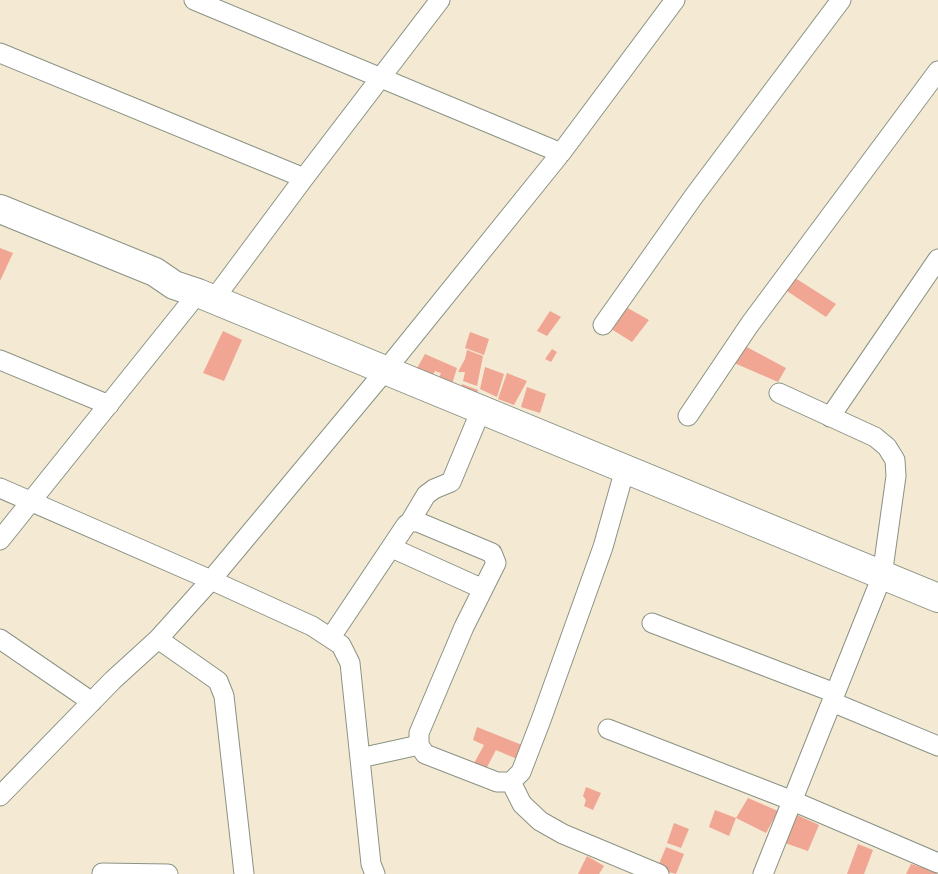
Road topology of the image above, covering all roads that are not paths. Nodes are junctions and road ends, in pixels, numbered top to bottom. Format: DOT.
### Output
graph roads {
  1 [pos="194,0"];
  2 [pos="440,0"];
  3 [pos="675,0"];
  4 [pos="841,0"];
  5 [pos="0,53"];
  6 [pos="938,71"];
  7 [pos="380,79"];
  8 [pos="561,152"];
  9 [pos="304,178"];
  10 [pos="0,208"];
  11 [pos="0,223"];
  12 [pos="938,259"];
  13 [pos="195,292"];
  14 [pos="603,325"];
  15 [pos="0,360"];
  16 [pos="385,371"];
  17 [pos="779,393"];
  18 [pos="109,405"];
  19 [pos="481,410"];
  20 [pos="688,416"];
  21 [pos="830,417"];
  22 [pos="625,469"];
  23 [pos="0,488"];
  24 [pos="31,500"];
  25 [pos="410,522"];
  26 [pos="0,540"];
  27 [pos="392,548"];
  28 [pos="882,576"];
  29 [pos="210,580"];
  30 [pos="483,589"];
  31 [pos="938,598"];
  32 [pos="652,623"];
  33 [pos="331,637"];
  34 [pos="0,639"];
  35 [pos="158,639"];
  36 [pos="834,698"];
  37 [pos="92,702"];
  38 [pos="608,728"];
  39 [pos="419,745"];
  40 [pos="938,746"];
  41 [pos="360,758"];
  42 [pos="511,782"];
  43 [pos="0,796"];
  44 [pos="793,801"];
  45 [pos="938,863"];
  46 [pos="102,873"];
  47 [pos="168,874"];
  48 [pos="244,874"];
  49 [pos="375,874"];
  50 [pos="659,874"];
  51 [pos="763,874"];
  1 -- 7 [label="street"];
  2 -- 7 [label="street"];
  3 -- 8 [label="street"];
  4 -- 14 [label="street"];
  5 -- 9 [label="street"];
  6 -- 20 [label="street"];
  7 -- 8 [label="street"];
  7 -- 9 [label="street"];
  8 -- 16 [label="street"];
  9 -- 13 [label="street"];
  10 -- 13 [label="street"];
  11 -- 13 [label="street"];
  12 -- 21 [label="street"];
  13 -- 16 [label="street"];
  13 -- 18 [label="street"];
  15 -- 18 [label="street"];
  16 -- 19 [label="street"];
  16 -- 29 [label="street"];
  17 -- 21 [label="street"];
  18 -- 24 [label="street"];
  19 -- 22 [label="street"];
  19 -- 25 [label="street"];
  21 -- 28 [label="street"];
  22 -- 28 [label="street"];
  22 -- 42 [label="street"];
  23 -- 24 [label="street"];
  24 -- 26 [label="street"];
  24 -- 29 [label="street"];
  25 -- 27 [label="street"];
  25 -- 30 [label="street"];
  27 -- 30 [label="street"];
  27 -- 33 [label="street"];
  28 -- 31 [label="street"];
  28 -- 36 [label="street"];
  29 -- 33 [label="street"];
  29 -- 35 [label="street"];
  30 -- 39 [label="street"];
  32 -- 36 [label="street"];
  33 -- 41 [label="street"];
  34 -- 37 [label="street"];
  35 -- 37 [label="street"];
  35 -- 48 [label="street"];
  36 -- 40 [label="street"];
  36 -- 44 [label="street"];
  37 -- 43 [label="street"];
  38 -- 44 [label="street"];
  39 -- 41 [label="street"];
  39 -- 42 [label="street"];
  41 -- 49 [label="street"];
  42 -- 50 [label="street"];
  44 -- 45 [label="street"];
  44 -- 51 [label="street"];
  46 -- 47 [label="street"];
}
